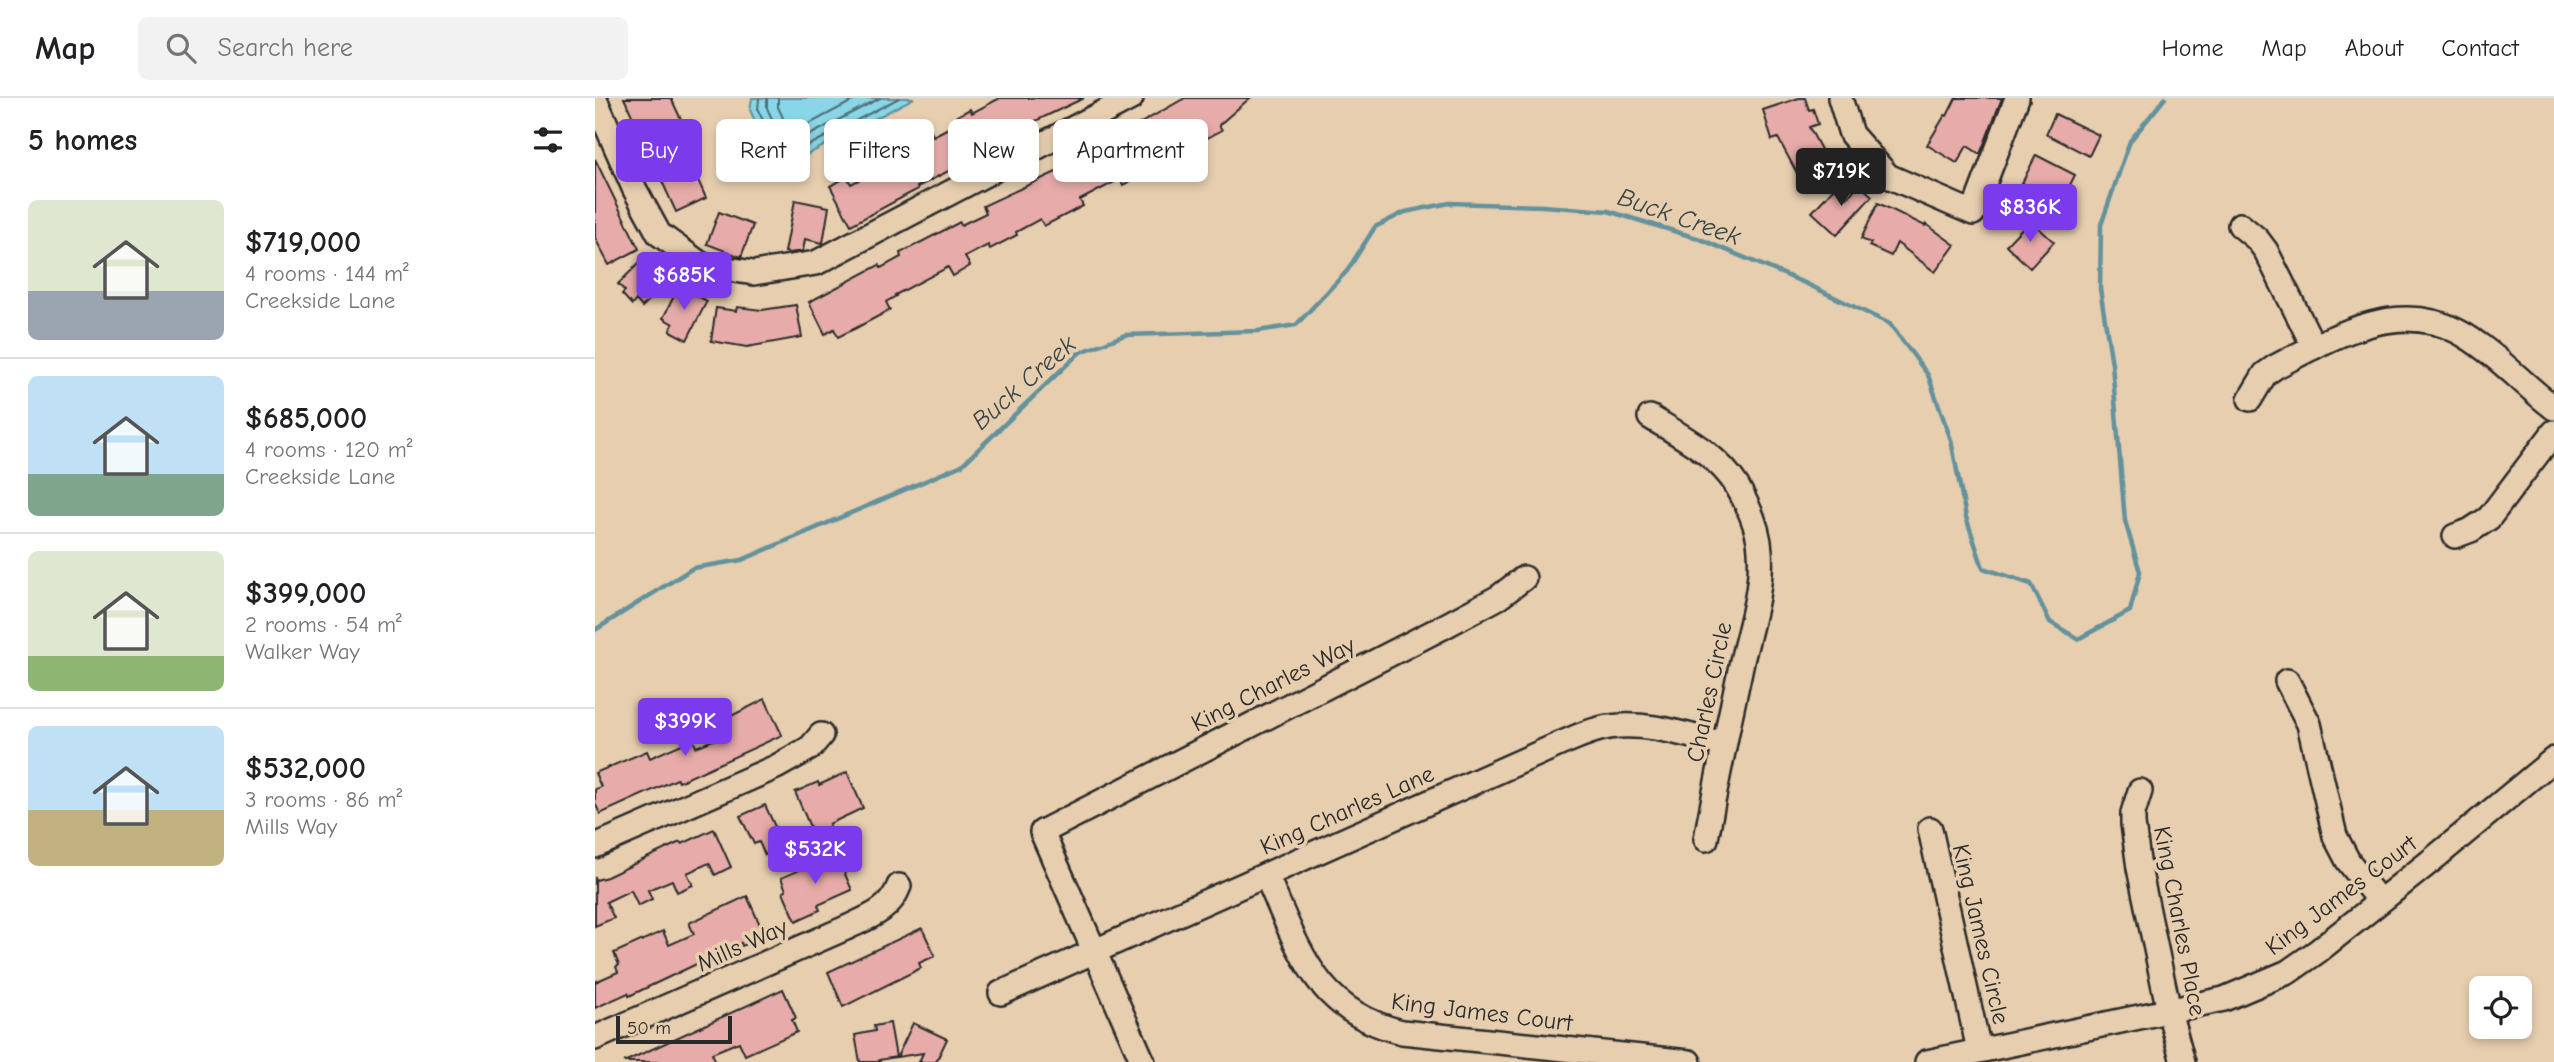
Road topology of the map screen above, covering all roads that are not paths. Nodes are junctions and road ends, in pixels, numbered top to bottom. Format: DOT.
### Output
graph roads {
  1 [pos="1131,98"];
  2 [pos="1840,98"];
  3 [pos="2017,98"];
  4 [pos="595,99"];
  5 [pos="2240,225"];
  6 [pos="2314,347"];
  7 [pos="2251,399"];
  8 [pos="2554,408"];
  9 [pos="1650,417"];
  10 [pos="2554,432"];
  11 [pos="2455,536"];
  12 [pos="1524,578"];
  13 [pos="2287,681"];
  14 [pos="821,735"];
  15 [pos="1724,744"];
  16 [pos="2554,759"];
  17 [pos="2140,791"];
  18 [pos="1930,829"];
  19 [pos="1706,839"];
  20 [pos="595,846"];
  21 [pos="1266,874"];
  22 [pos="899,886"];
  23 [pos="2379,901"];
  24 [pos="1094,953"];
  25 [pos="1001,993"];
  26 [pos="2169,1011"];
  27 [pos="595,1038"];
  28 [pos="1979,1050"];
  29 [pos="1143,1062"];
  30 [pos="1689,1062"];
  31 [pos="1927,1062"];
  32 [pos="2183,1062"];
  1 -- 4 [label="street"];
  2 -- 3 [label="street"];
  5 -- 6 [label="street"];
  6 -- 7 [label="street"];
  6 -- 8 [label="street"];
  9 -- 15 [label="street, Charles Circle"];
  10 -- 11 [label="street"];
  12 -- 24 [label="street, King Charles Way"];
  13 -- 23 [label="street"];
  14 -- 20 [label="street"];
  15 -- 19 [label="street, Charles Circle"];
  15 -- 21 [label="street, King Charles Lane"];
  16 -- 23 [label="street, King James Court"];
  17 -- 26 [label="street, King Charles Place"];
  18 -- 28 [label="street, King James Circle"];
  21 -- 24 [label="street, King Charles Lane"];
  21 -- 30 [label="street, King James Court"];
  22 -- 27 [label="street, Mills Way"];
  23 -- 26 [label="street, King James Court"];
  24 -- 25 [label="street, King Charles Lane"];
  24 -- 29 [label="street"];
  26 -- 28 [label="street, King James Court"];
  26 -- 32 [label="street, King Charles Place"];
  28 -- 31 [label="street, King James Court"];
}
